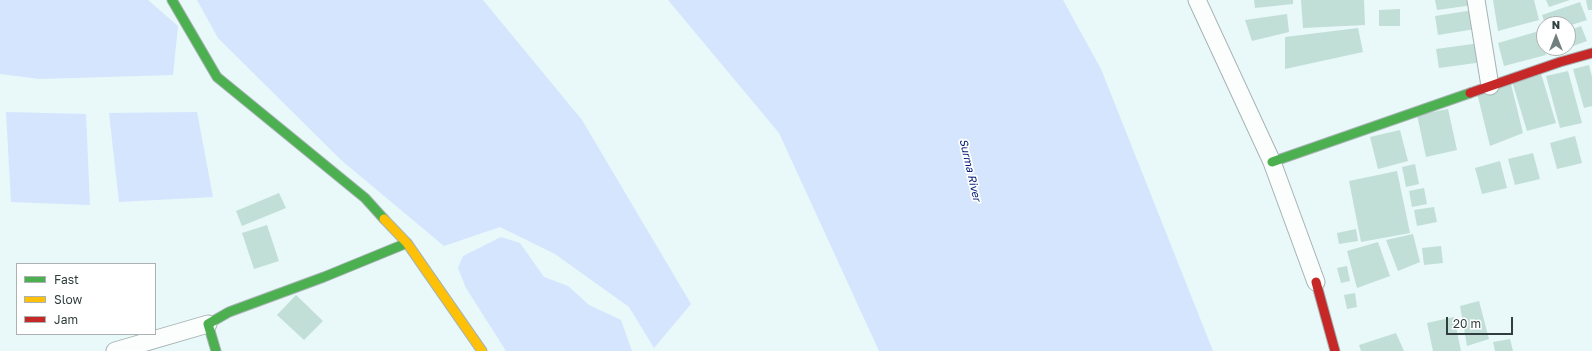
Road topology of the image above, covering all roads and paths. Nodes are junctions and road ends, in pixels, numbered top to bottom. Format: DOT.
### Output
graph roads {
  1 [pos="172,0"];
  2 [pos="1197,0"];
  3 [pos="1476,0"];
  4 [pos="1592,53"];
  5 [pos="1490,86"];
  6 [pos="1272,162"];
  7 [pos="407,243"];
  8 [pos="1316,282"];
  9 [pos="208,324"];
  10 [pos="115,351"];
  11 [pos="216,351"];
  12 [pos="482,351"];
  13 [pos="1335,351"];
  1 -- 7 [label="street"];
  2 -- 6 [label="street"];
  3 -- 5 [label="street"];
  4 -- 5 [label="street"];
  5 -- 6 [label="street"];
  6 -- 8 [label="street"];
  7 -- 9 [label="street"];
  7 -- 12 [label="street"];
  8 -- 13 [label="street"];
  9 -- 10 [label="street"];
  9 -- 11 [label="street"];
}
